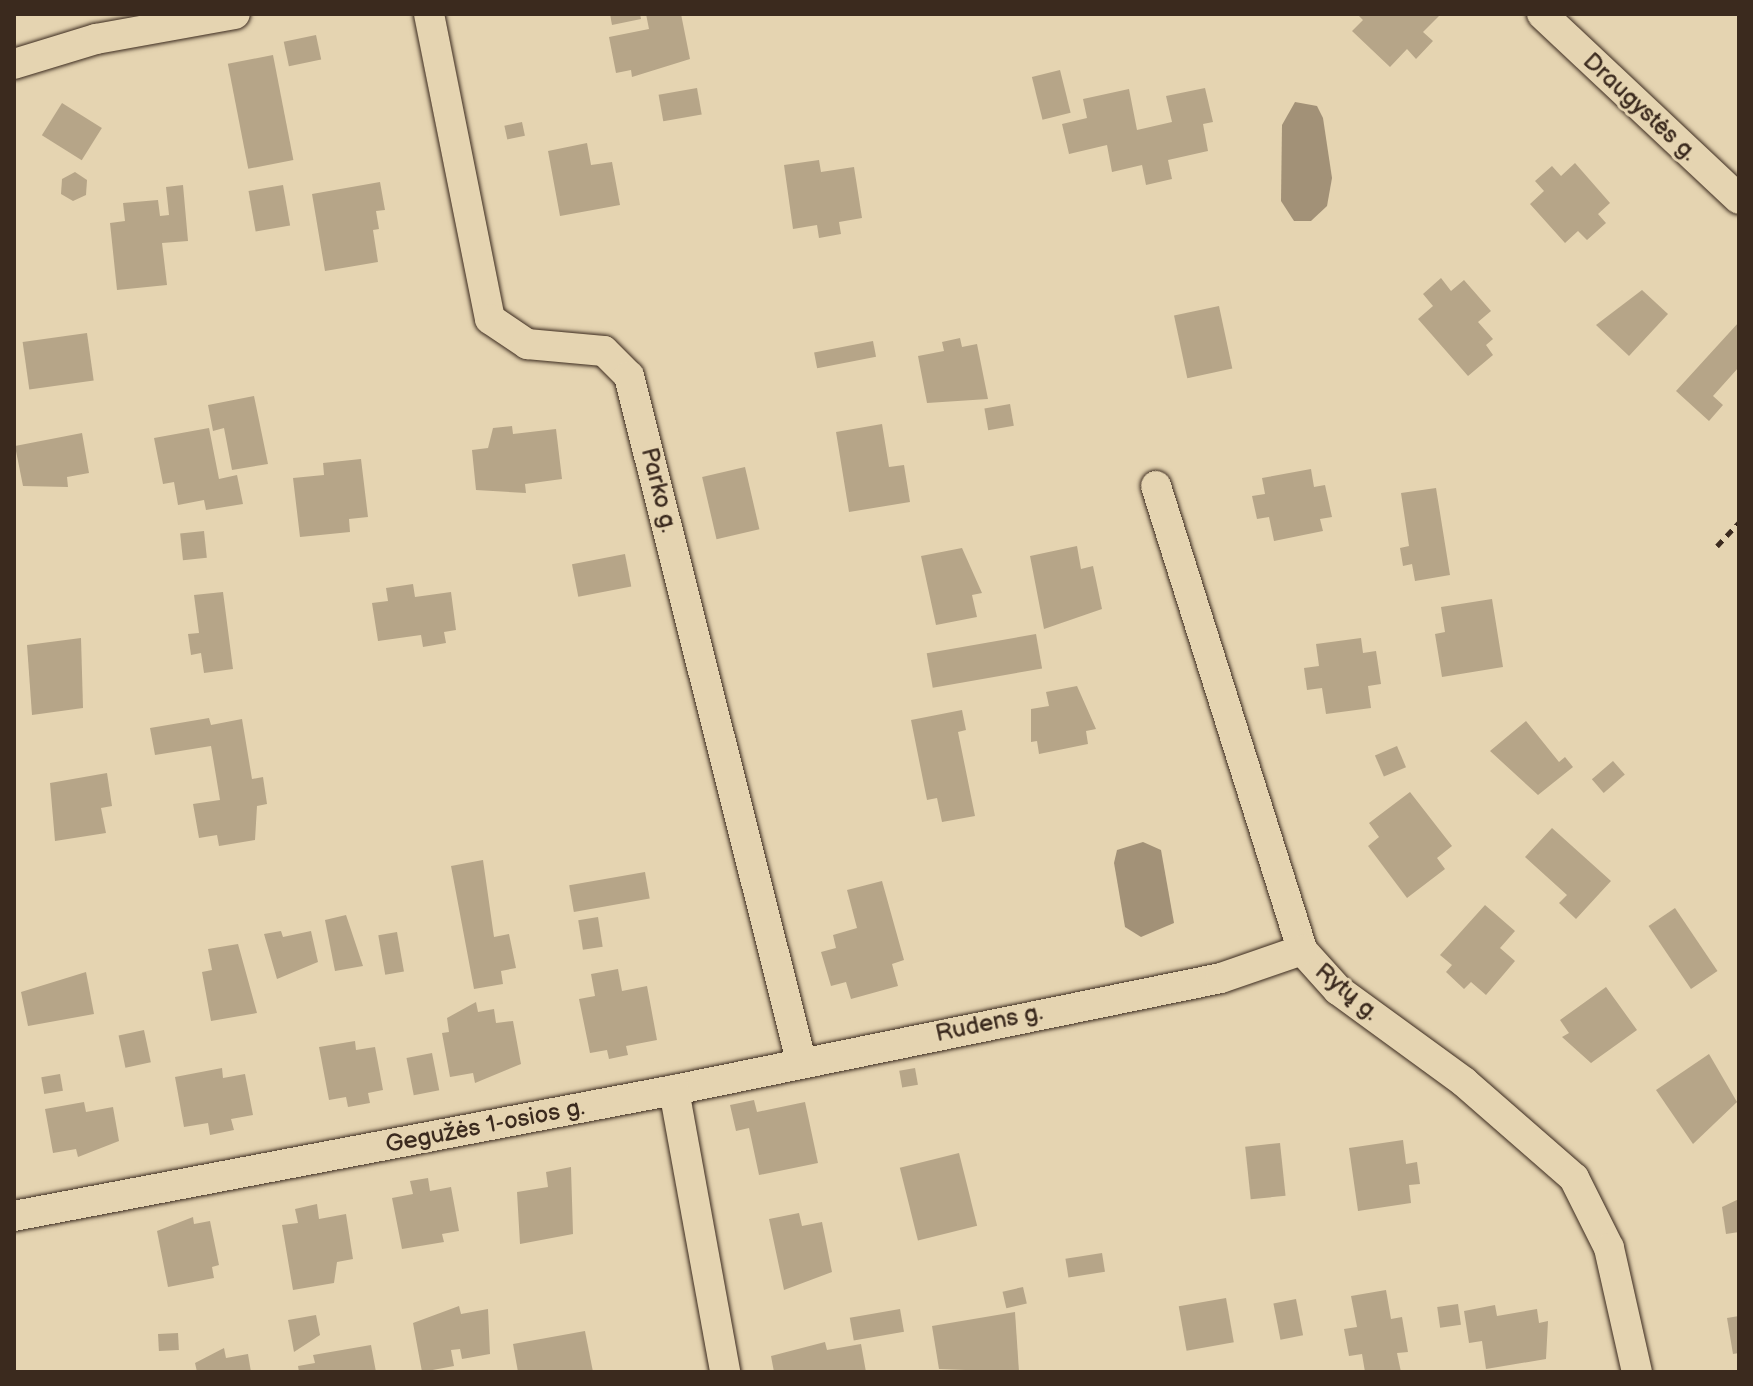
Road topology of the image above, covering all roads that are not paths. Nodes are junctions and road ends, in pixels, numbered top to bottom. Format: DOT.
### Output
graph roads {
  1 [pos="235,14"];
  2 [pos="429,14"];
  3 [pos="1542,14"];
  4 [pos="14,64"];
  5 [pos="1739,199"];
  6 [pos="1156,486"];
  7 [pos="1302,950"];
  8 [pos="801,1061"];
  9 [pos="674,1090"];
  10 [pos="14,1216"];
  11 [pos="725,1372"];
  12 [pos="1637,1372"];
  1 -- 4 [label="street"];
  2 -- 8 [label="street, Parko g."];
  3 -- 5 [label="street, Draugystės g."];
  6 -- 7 [label="street, Rytų g."];
  7 -- 8 [label="street, Rudens g."];
  7 -- 12 [label="street, Rytų g."];
  8 -- 9 [label="street, Rudens g."];
  9 -- 10 [label="street, Gegužės 1-osios g."];
  9 -- 11 [label="street"];
}
